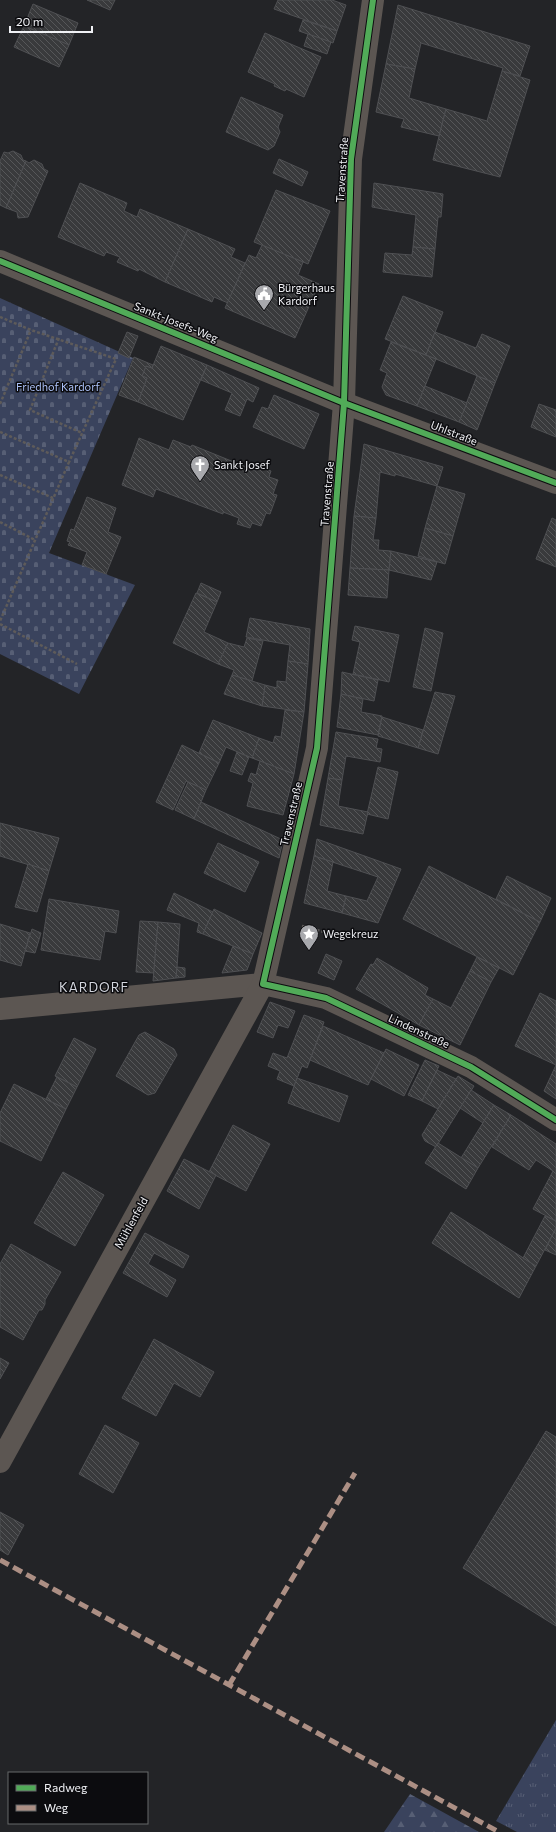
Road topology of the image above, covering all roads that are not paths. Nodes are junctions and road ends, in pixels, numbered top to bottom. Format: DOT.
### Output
graph roads {
  1 [pos="374,0"];
  2 [pos="0,261"];
  3 [pos="344,402"];
  4 [pos="556,483"];
  5 [pos="263,984"];
  6 [pos="0,1009"];
  7 [pos="556,1120"];
  8 [pos="0,1462"];
  1 -- 3 [label="street, Travenstraße"];
  2 -- 3 [label="street, Sankt-Josefs-Weg"];
  3 -- 4 [label="street, Uhlstraße"];
  3 -- 5 [label="street, Travenstraße"];
  5 -- 6 [label="street, Lindenstraße"];
  5 -- 7 [label="street, Lindenstraße"];
  5 -- 8 [label="street, Mühlenfeld"];
}
